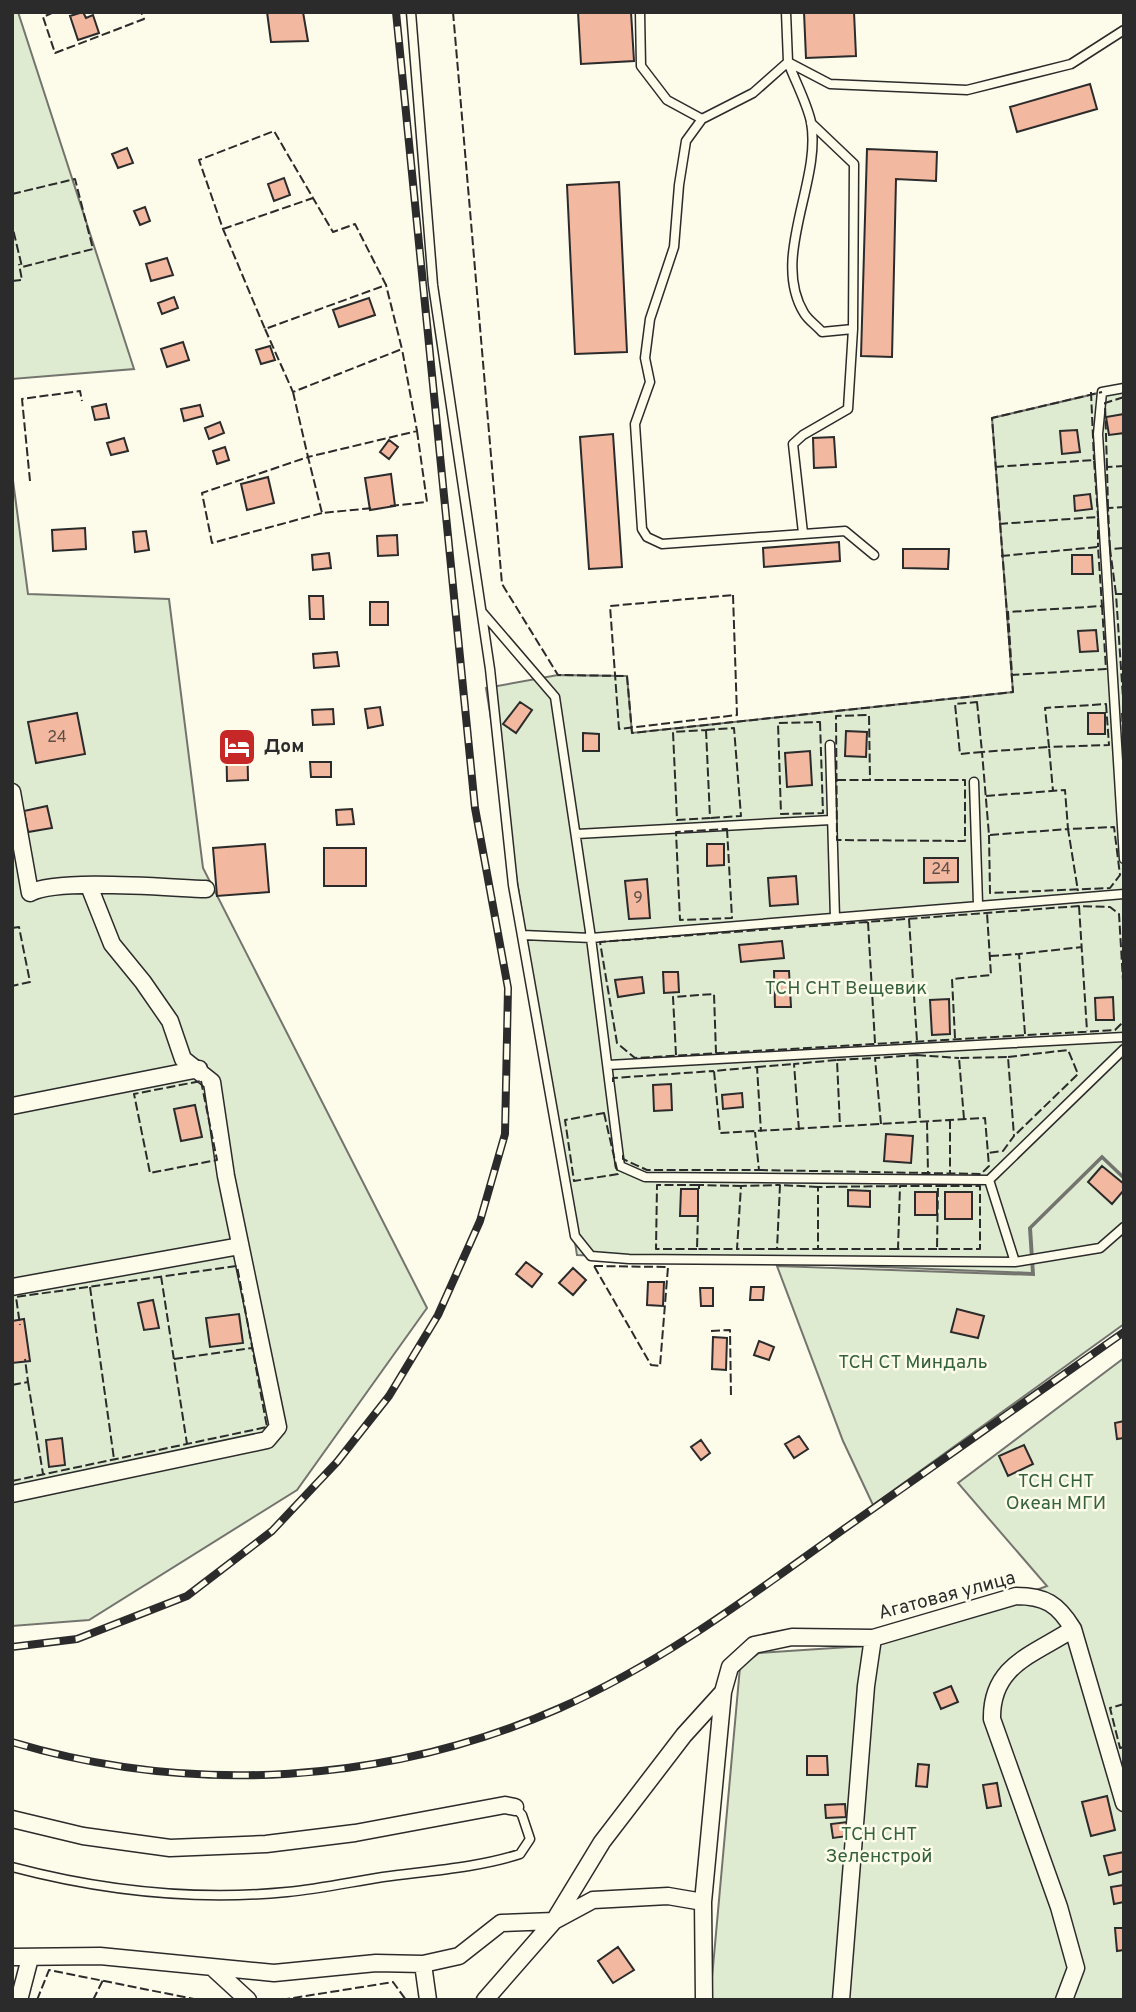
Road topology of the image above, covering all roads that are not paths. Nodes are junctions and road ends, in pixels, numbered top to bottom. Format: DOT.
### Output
graph roads {
  1 [pos="411,12"];
  2 [pos="640,12"];
  3 [pos="786,12"];
  4 [pos="1124,30"];
  5 [pos="788,62"];
  6 [pos="702,119"];
  7 [pos="811,123"];
  8 [pos="853,329"];
  9 [pos="1124,388"];
  10 [pos="803,533"];
  11 [pos="874,555"];
  12 [pos="481,611"];
  13 [pos="831,746"];
  14 [pos="974,782"];
  15 [pos="12,792"];
  16 [pos="831,820"];
  17 [pos="577,834"];
  18 [pos="1124,859"];
  19 [pos="89,886"];
  20 [pos="206,889"];
  21 [pos="1124,894"];
  22 [pos="978,904"];
  23 [pos="835,918"];
  24 [pos="523,935"];
  25 [pos="591,937"];
  26 [pos="1124,1037"];
  27 [pos="1124,1049"];
  28 [pos="608,1065"];
  29 [pos="199,1069"];
  30 [pos="12,1106"];
  31 [pos="989,1180"];
  32 [pos="1124,1227"];
  33 [pos="240,1246"];
  34 [pos="1015,1262"];
  35 [pos="12,1287"];
  36 [pos="12,1494"];
  37 [pos="1073,1629"];
  38 [pos="873,1638"];
  39 [pos="723,1692"];
  40 [pos="1122,1780"];
  41 [pos="1124,1803"];
  42 [pos="515,1807"];
  43 [pos="12,1819"];
  44 [pos="12,1867"];
  45 [pos="703,1902"];
  46 [pos="554,1921"];
  47 [pos="12,1957"];
  48 [pos="30,1958"];
  49 [pos="422,1965"];
  50 [pos="212,1967"];
  51 [pos="19,2000"];
  52 [pos="248,2000"];
  53 [pos="428,2000"];
  54 [pos="485,2000"];
  55 [pos="704,2000"];
  56 [pos="841,2000"];
  57 [pos="1064,2000"];
  1 -- 12 [label="lane"];
  2 -- 6 [label="lane"];
  3 -- 5 [label="lane"];
  4 -- 5 [label="lane"];
  5 -- 6 [label="lane"];
  5 -- 7 [label="lane"];
  6 -- 10 [label="lane"];
  7 -- 8 [label="lane"];
  7 -- 8 [label="lane"];
  8 -- 10 [label="lane"];
  9 -- 18 [label="lane"];
  10 -- 11 [label="lane"];
  12 -- 17 [label="lane"];
  12 -- 24 [label="lane"];
  13 -- 16 [label="lane"];
  14 -- 22 [label="lane"];
  15 -- 19 [label="street"];
  16 -- 17 [label="lane"];
  16 -- 23 [label="lane"];
  17 -- 25 [label="lane"];
  19 -- 20 [label="street"];
  19 -- 29 [label="street"];
  21 -- 22 [label="lane"];
  22 -- 23 [label="lane"];
  23 -- 25 [label="lane"];
  24 -- 25 [label="lane"];
  24 -- 34 [label="lane"];
  25 -- 28 [label="lane"];
  26 -- 28 [label="lane"];
  27 -- 31 [label="lane"];
  28 -- 31 [label="lane"];
  29 -- 30 [label="street"];
  29 -- 33 [label="street"];
  31 -- 34 [label="lane"];
  32 -- 34 [label="lane"];
  33 -- 35 [label="street"];
  33 -- 36 [label="street"];
  37 -- 38 [label="street, Агатовая улица"];
  37 -- 40 [label="street, Агатовая улица"];
  37 -- 57 [label="street"];
  38 -- 39 [label="street, Агатовая улица"];
  38 -- 56 [label="street"];
  39 -- 45 [label="street, Агатовая улица"];
  39 -- 46 [label="street"];
  40 -- 41 [label="street, Агатовая улица"];
  42 -- 43 [label="street"];
  42 -- 44 [label="lane"];
  45 -- 46 [label="street"];
  45 -- 55 [label="street, Агатовая улица"];
  46 -- 49 [label="street"];
  46 -- 54 [label="street"];
  47 -- 48 [label="street"];
  48 -- 50 [label="street"];
  48 -- 51 [label="street"];
  49 -- 50 [label="street"];
  49 -- 53 [label="street"];
  50 -- 52 [label="street"];
}
